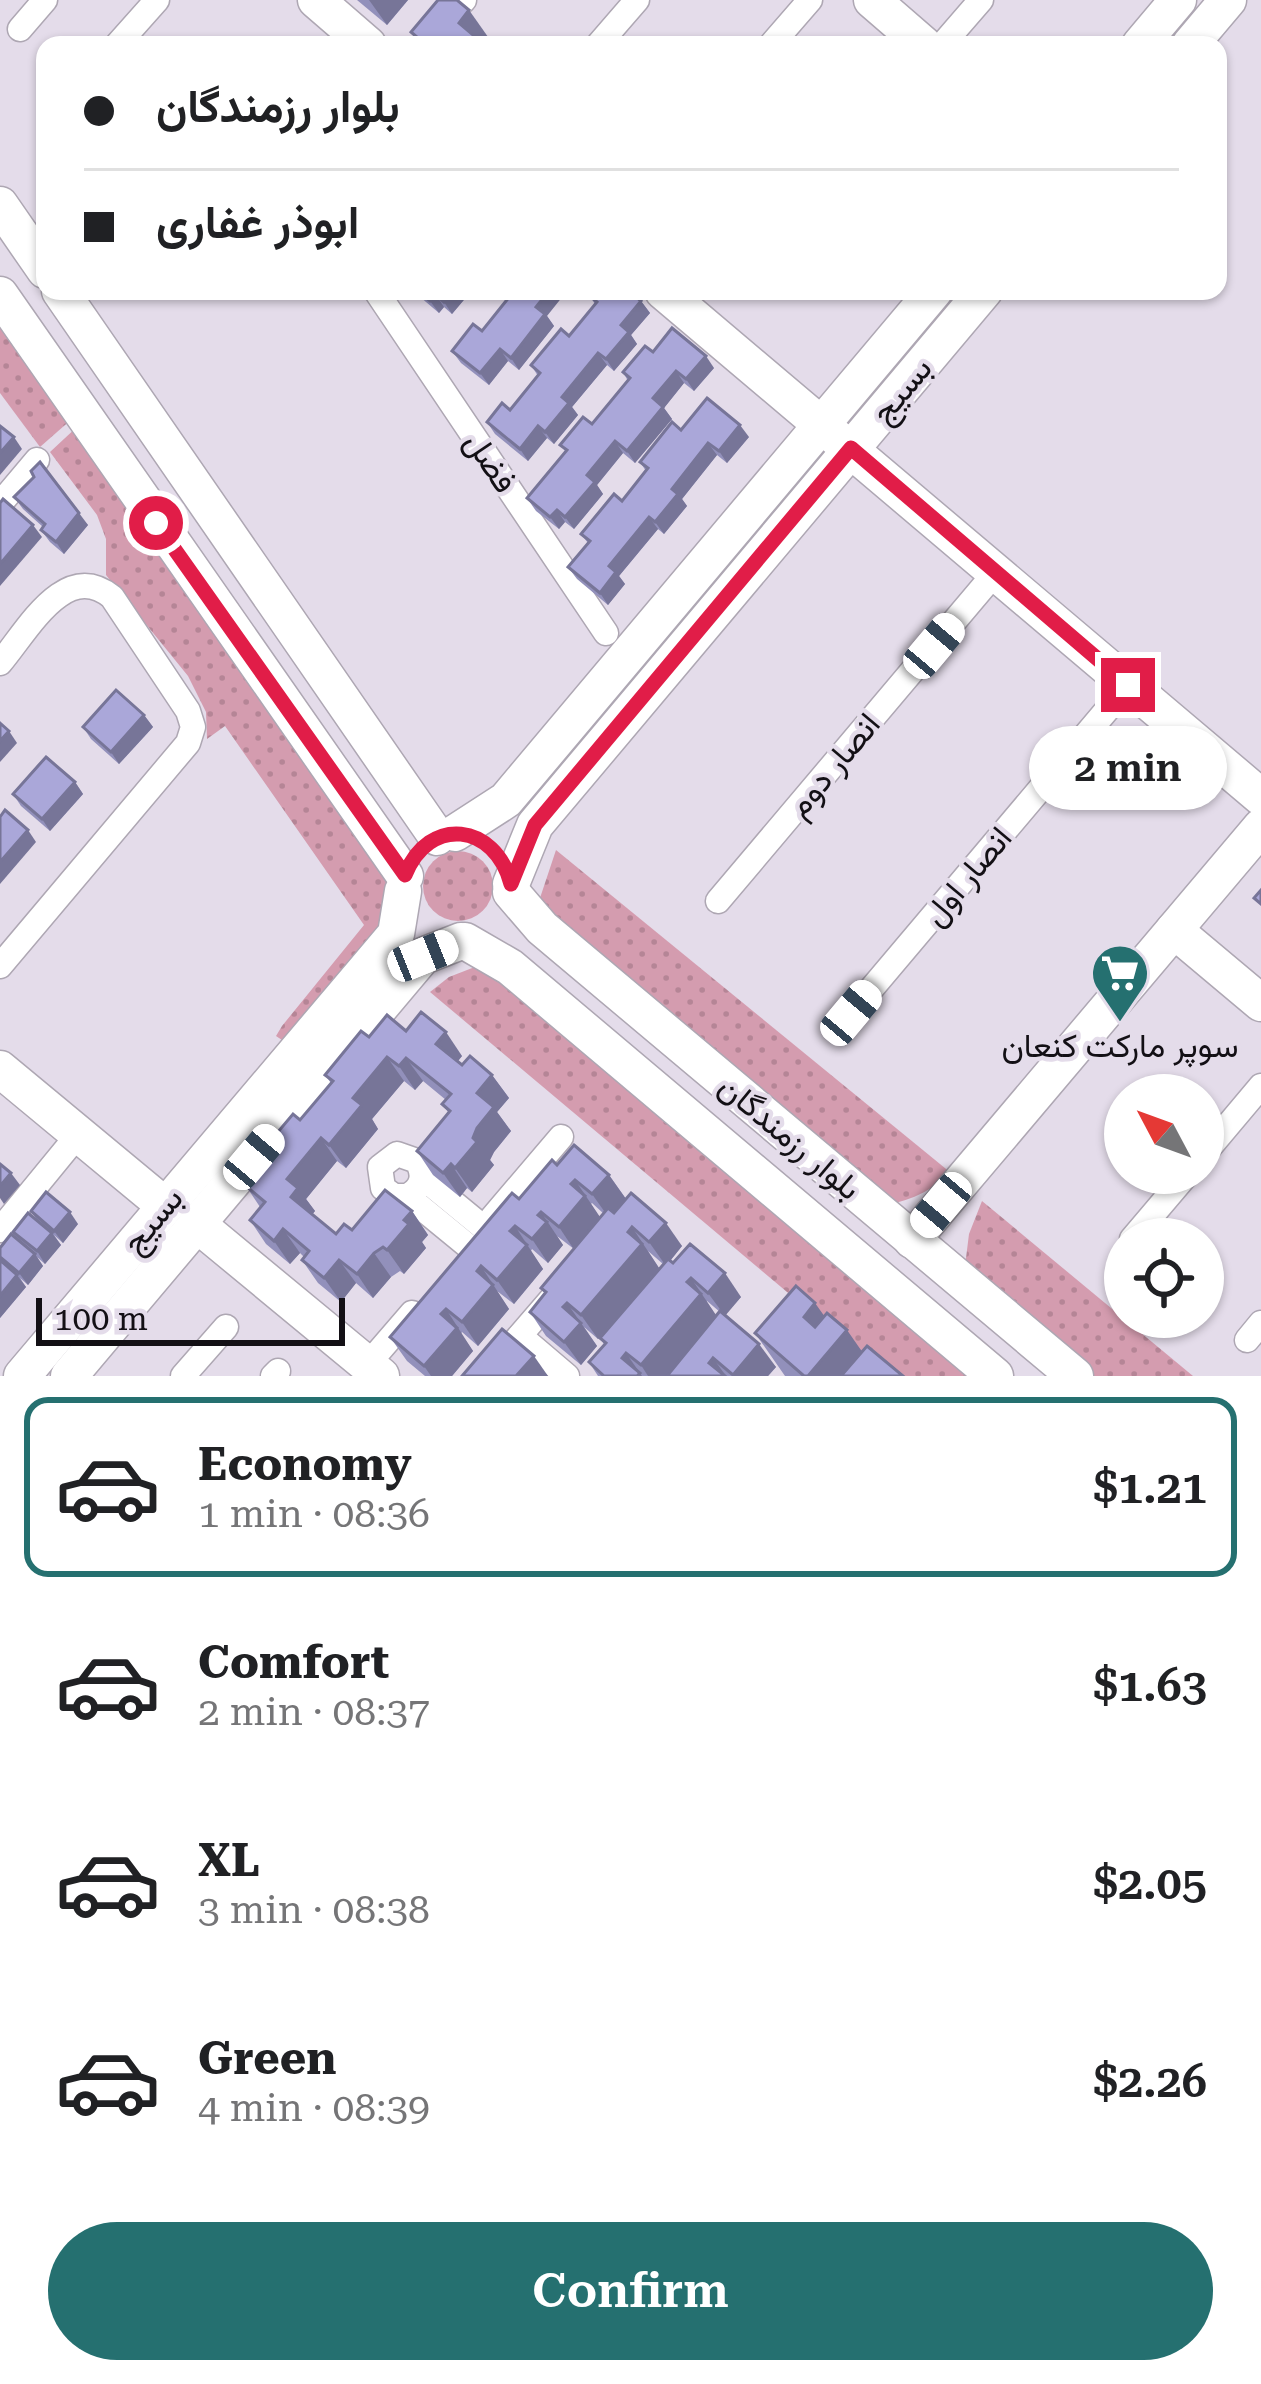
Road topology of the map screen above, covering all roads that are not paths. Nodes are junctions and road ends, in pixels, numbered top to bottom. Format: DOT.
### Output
graph roads {
  1 [pos="45,0"];
  2 [pos="316,0"];
  3 [pos="637,0"];
  4 [pos="810,0"];
  5 [pos="872,0"];
  6 [pos="981,0"];
  7 [pos="1178,0"];
  8 [pos="1228,0"];
  9 [pos="146,4"];
  10 [pos="20,28"];
  11 [pos="123,36"];
  12 [pos="358,36"];
  13 [pos="606,36"];
  14 [pos="779,36"];
  15 [pos="914,36"];
  16 [pos="951,36"];
  17 [pos="1148,36"];
  18 [pos="1198,36"];
  19 [pos="0,206"];
  20 [pos="36,257"];
  21 [pos="0,296"];
  22 [pos="66,300"];
  23 [pos="382,300"];
  24 [pos="674,300"];
  25 [pos="926,300"];
  26 [pos="975,300"];
  27 [pos="822,424"];
  28 [pos="851,448"];
  29 [pos="37,460"];
  30 [pos="0,504"];
  31 [pos="995,573"];
  32 [pos="606,633"];
  33 [pos="0,663"];
  34 [pos="1128,685"];
  35 [pos="1261,796"];
  36 [pos="1261,827"];
  37 [pos="446,835"];
  38 [pos="404,883"];
  39 [pos="511,888"];
  40 [pos="718,902"];
  41 [pos="1174,930"];
  42 [pos="463,941"];
  43 [pos="0,966"];
  44 [pos="1261,1003"];
  45 [pos="851,1013"];
  46 [pos="0,1069"];
  47 [pos="1261,1086"];
  48 [pos="1224,1130"];
  49 [pos="77,1136"];
  50 [pos="561,1137"];
  51 [pos="415,1186"];
  52 [pos="1170,1194"];
  53 [pos="164,1204"];
  54 [pos="1150,1218"];
  55 [pos="197,1224"];
  56 [pos="0,1230"];
  57 [pos="913,1240"];
  58 [pos="577,1271"];
  59 [pos="425,1297"];
  60 [pos="226,1327"];
  61 [pos="520,1336"];
  62 [pos="375,1370"];
  63 [pos="187,1375"];
  64 [pos="22,1376"];
  65 [pos="69,1376"];
  66 [pos="485,1376"];
  67 [pos="567,1376"];
  68 [pos="995,1376"];
  69 [pos="1075,1376"];
  1 -- 10 [label="street"];
  2 -- 12 [label="main road"];
  3 -- 13 [label="street"];
  4 -- 14 [label="street"];
  5 -- 15 [label="main road"];
  6 -- 16 [label="street"];
  7 -- 17 [label="main road"];
  8 -- 18 [label="main road"];
  9 -- 11 [label="street"];
  19 -- 20 [label="main road"];
  21 -- 38 [label="main road"];
  22 -- 37 [label="main road"];
  23 -- 32 [label="street, فضل"];
  24 -- 27 [label="main road"];
  25 -- 27 [label="main road, بسیج"];
  26 -- 28 [label="main road, بسیج"];
  27 -- 28 [label="main road"];
  27 -- 37 [label="main road, بسیج"];
  28 -- 31 [label="main road"];
  28 -- 39 [label="main road, بسیج"];
  29 -- 30 [label="street"];
  31 -- 34 [label="main road"];
  31 -- 40 [label="street, انصار دوم"];
  33 -- 43 [label="street"];
  34 -- 35 [label="main road"];
  34 -- 45 [label="street, انصار اول"];
  36 -- 41 [label="main road"];
  37 -- 38 [label="main road"];
  37 -- 39 [label="main road"];
  38 -- 42 [label="main road"];
  38 -- 53 [label="main road, بسیج"];
  39 -- 42 [label="main road"];
  39 -- 57 [label="main road, بلوار رزمندگان"];
  41 -- 44 [label="main road"];
  41 -- 57 [label="main road"];
  42 -- 55 [label="main road, بسیج"];
  42 -- 68 [label="main road, بلوار رزمندگان"];
  46 -- 49 [label="main road"];
  47 -- 48 [label="street"];
  49 -- 53 [label="main road"];
  49 -- 56 [label="street"];
  50 -- 51 [label="street"];
  52 -- 54 [label="street"];
  53 -- 64 [label="main road, بسیج"];
  55 -- 62 [label="main road"];
  55 -- 65 [label="main road, بسیج"];
  57 -- 69 [label="main road, بلوار رزمندگان"];
  58 -- 61 [label="street"];
  59 -- 62 [label="street"];
  60 -- 63 [label="street"];
  61 -- 66 [label="street"];
  61 -- 67 [label="street"];
}
